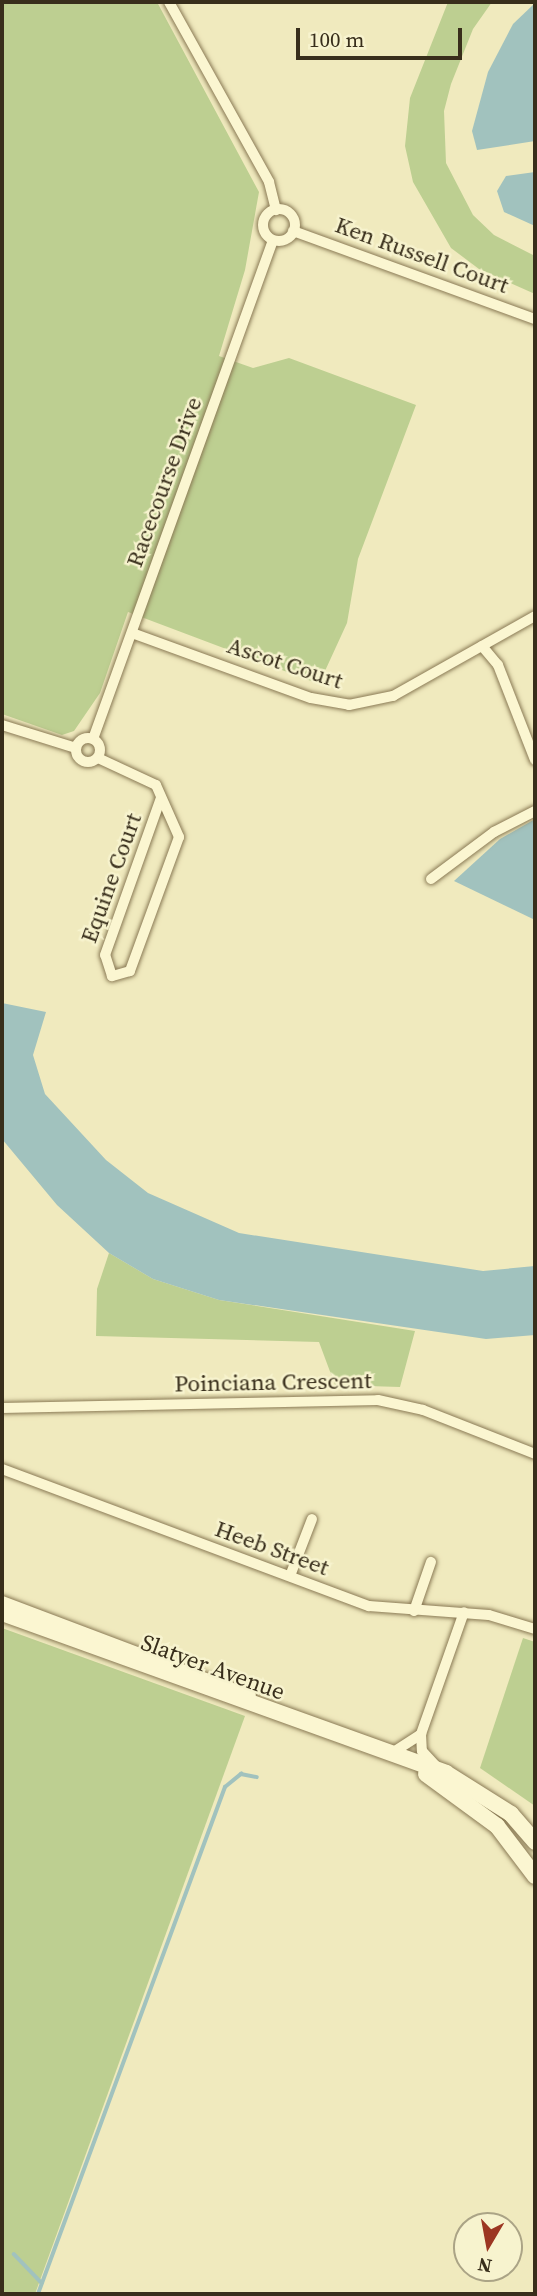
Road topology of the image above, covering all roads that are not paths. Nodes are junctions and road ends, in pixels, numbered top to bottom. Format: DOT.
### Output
graph roads {
  1 [pos="169,2"];
  2 [pos="276,209"];
  3 [pos="293,231"];
  4 [pos="274,240"];
  5 [pos="535,319"];
  6 [pos="535,616"];
  7 [pos="132,633"];
  8 [pos="482,646"];
  9 [pos="2,725"];
  10 [pos="93,739"];
  11 [pos="76,748"];
  12 [pos="98,758"];
  13 [pos="535,760"];
  14 [pos="161,798"];
  15 [pos="535,811"];
  16 [pos="431,879"];
  17 [pos="2,1408"];
  18 [pos="535,1454"];
  19 [pos="2,1469"];
  20 [pos="312,1519"];
  21 [pos="431,1562"];
  22 [pos="290,1576"];
  23 [pos="2,1601"];
  24 [pos="414,1611"];
  25 [pos="464,1612"];
  26 [pos="2,1613"];
  27 [pos="535,1629"];
  28 [pos="421,1734"];
  29 [pos="343,1740"];
  30 [pos="384,1755"];
  31 [pos="409,1764"];
  32 [pos="446,1773"];
  33 [pos="535,1842"];
  34 [pos="535,1876"];
  1 -- 2 [label="street, Racecourse Drive"];
  2 -- 3 [label="street, Racecourse Drive"];
  2 -- 4 [label="street, Racecourse Drive"];
  3 -- 4 [label="street"];
  3 -- 5 [label="street, Ken Russell Court"];
  4 -- 7 [label="street, Racecourse Drive"];
  6 -- 8 [label="street, Ascot Court"];
  7 -- 8 [label="street, Ascot Court"];
  7 -- 10 [label="street, Racecourse Drive"];
  8 -- 13 [label="street"];
  9 -- 11 [label="street"];
  10 -- 11 [label="street"];
  10 -- 12 [label="street"];
  11 -- 12 [label="street, Equine Court"];
  12 -- 14 [label="street, Equine Court"];
  14 -- 14 [label="street, Equine Court"];
  15 -- 16 [label="street"];
  17 -- 18 [label="street, Poinciana Crescent"];
  19 -- 22 [label="street, Heeb Street"];
  20 -- 22 [label="street"];
  21 -- 24 [label="street"];
  22 -- 24 [label="street, Heeb Street"];
  23 -- 29 [label="street"];
  24 -- 25 [label="street, Heeb Street"];
  25 -- 27 [label="street, Heeb Street"];
  25 -- 28 [label="street"];
  26 -- 29 [label="main road, Slatyer Avenue"];
  28 -- 30 [label="street"];
  28 -- 32 [label="street"];
  29 -- 30 [label="main road, Slatyer Avenue"];
  30 -- 31 [label="main road, Slatyer Avenue"];
  31 -- 32 [label="main road, Slatyer Avenue"];
  31 -- 34 [label="main road, Slatyer Avenue"];
  32 -- 33 [label="main road, Slatyer Avenue"];
}
